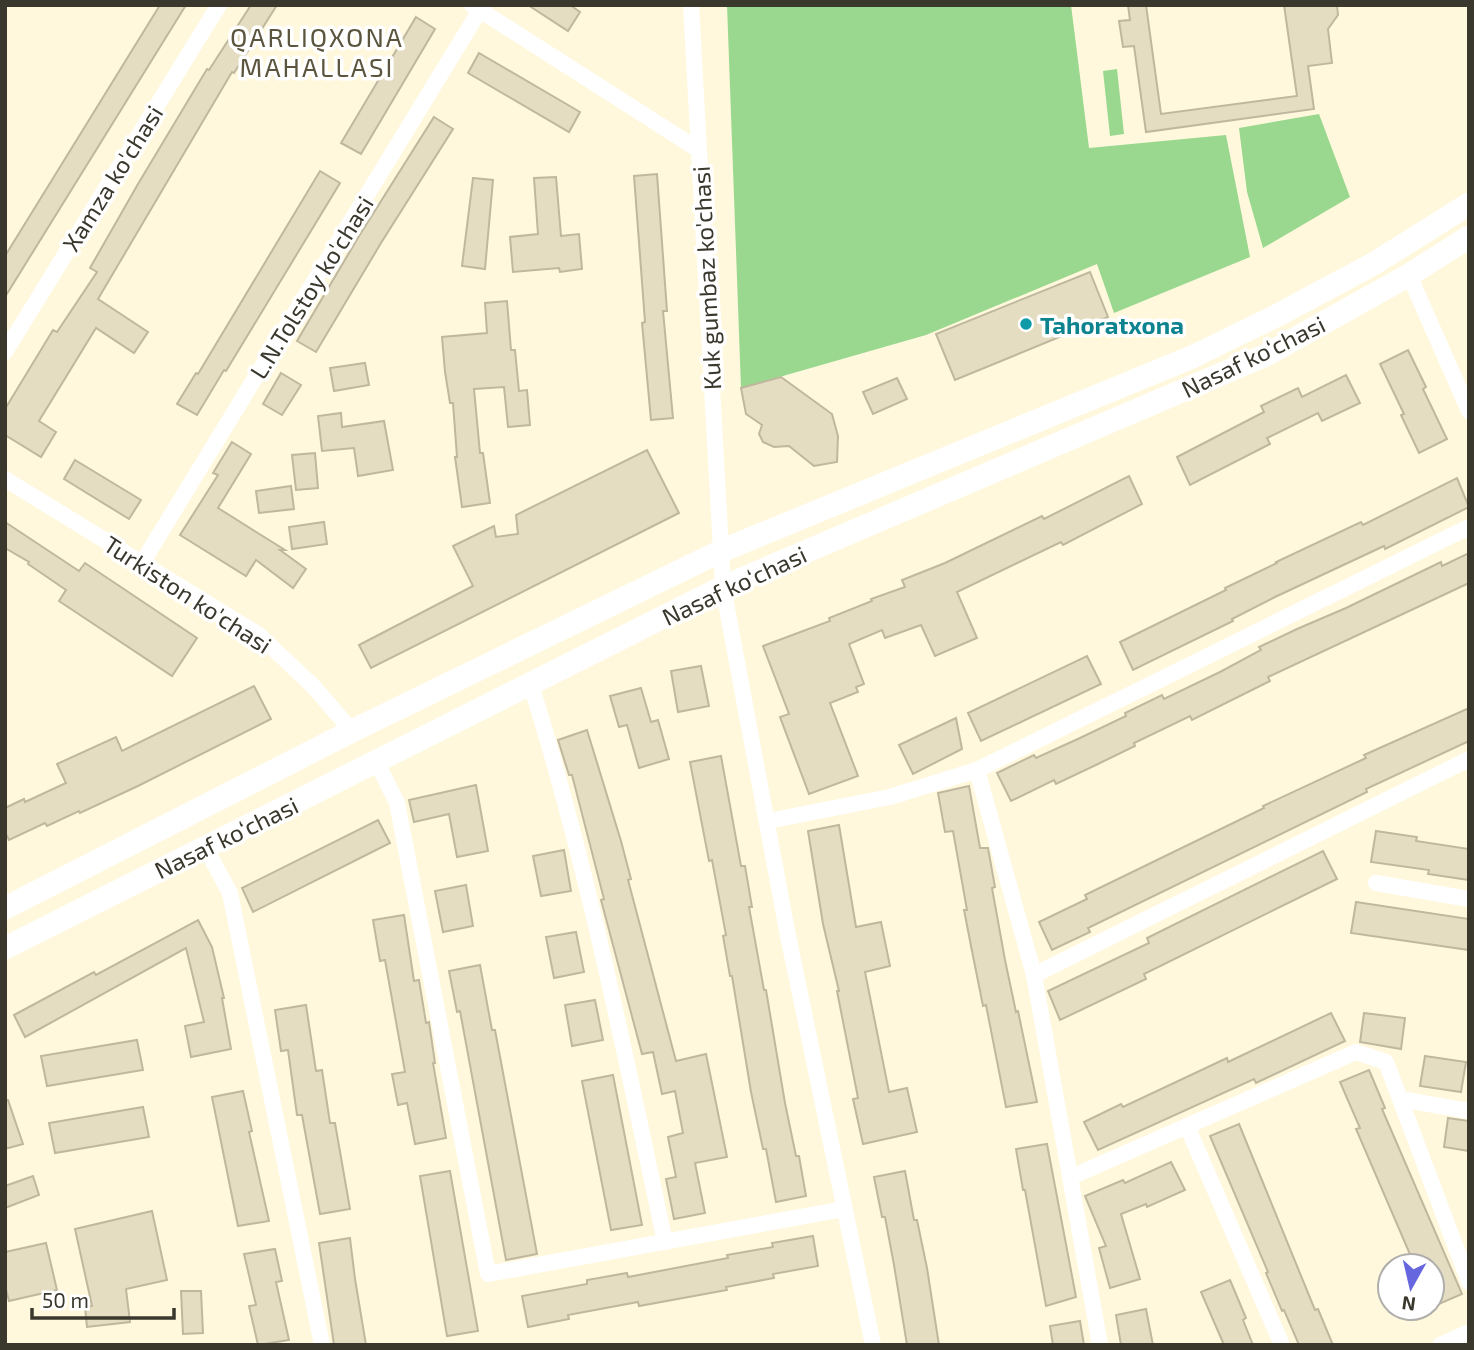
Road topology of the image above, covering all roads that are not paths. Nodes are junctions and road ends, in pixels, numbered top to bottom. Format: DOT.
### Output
graph roads {
  1 [pos="219,5"];
  2 [pos="691,5"];
  3 [pos="476,8"];
  4 [pos="699,150"];
  5 [pos="1469,204"];
  6 [pos="1469,237"];
  7 [pos="1409,275"];
  8 [pos="5,352"];
  9 [pos="1469,411"];
  10 [pos="5,479"];
  11 [pos="1469,527"];
  12 [pos="721,551"];
  13 [pos="142,563"];
  14 [pos="723,587"];
  15 [pos="531,685"];
  16 [pos="352,731"];
  17 [pos="1469,759"];
  18 [pos="377,763"];
  19 [pos="977,770"];
  20 [pos="768,821"];
  21 [pos="205,847"];
  22 [pos="1376,883"];
  23 [pos="1469,899"];
  24 [pos="5,908"];
  25 [pos="5,948"];
  26 [pos="1034,975"];
  27 [pos="1400,1099"];
  28 [pos="1469,1111"];
  29 [pos="1187,1126"];
  30 [pos="1071,1177"];
  31 [pos="844,1209"];
  32 [pos="665,1242"];
  33 [pos="1469,1282"];
  34 [pos="1469,1332"];
  35 [pos="322,1345"];
  36 [pos="873,1345"];
  37 [pos="1100,1345"];
  38 [pos="1282,1345"];
  39 [pos="1440,1345"];
  1 -- 8 [label="street, Xamza ko'chasi"];
  2 -- 4 [label="street, Kuk gumbaz ko'chasi"];
  3 -- 4 [label="street"];
  3 -- 13 [label="street, L.N.Tolstoy ko'chasi"];
  4 -- 12 [label="street, Kuk gumbaz ko'chasi"];
  5 -- 12 [label="main road, Nasaf ko‘chasi"];
  6 -- 7 [label="main road, Nasaf ko‘chasi"];
  7 -- 9 [label="street"];
  7 -- 14 [label="main road, Nasaf ko‘chasi"];
  10 -- 13 [label="street, Turkiston ko'chasi"];
  11 -- 19 [label="street"];
  12 -- 14 [label="street, Kuk gumbaz ko'chasi"];
  12 -- 16 [label="main road, Nasaf ko‘chasi"];
  13 -- 16 [label="street, Turkiston ko'chasi"];
  14 -- 15 [label="main road, Nasaf ko‘chasi"];
  14 -- 20 [label="street, Kuk gumbaz ko'chasi"];
  15 -- 18 [label="main road, Nasaf ko‘chasi"];
  15 -- 32 [label="street"];
  16 -- 24 [label="main road, Nasaf ko‘chasi"];
  17 -- 26 [label="street"];
  18 -- 21 [label="main road, Nasaf ko‘chasi"];
  18 -- 32 [label="street"];
  19 -- 20 [label="street"];
  19 -- 26 [label="street"];
  20 -- 31 [label="street, Kuk gumbaz ko'chasi"];
  21 -- 25 [label="main road, Nasaf ko‘chasi"];
  21 -- 35 [label="street"];
  22 -- 23 [label="street"];
  26 -- 30 [label="street"];
  27 -- 28 [label="street"];
  27 -- 29 [label="street"];
  27 -- 33 [label="street"];
  29 -- 30 [label="street"];
  29 -- 38 [label="street"];
  30 -- 37 [label="street"];
  31 -- 32 [label="street"];
  31 -- 36 [label="street, Kuk gumbaz ko'chasi"];
  34 -- 39 [label="street"];
}
